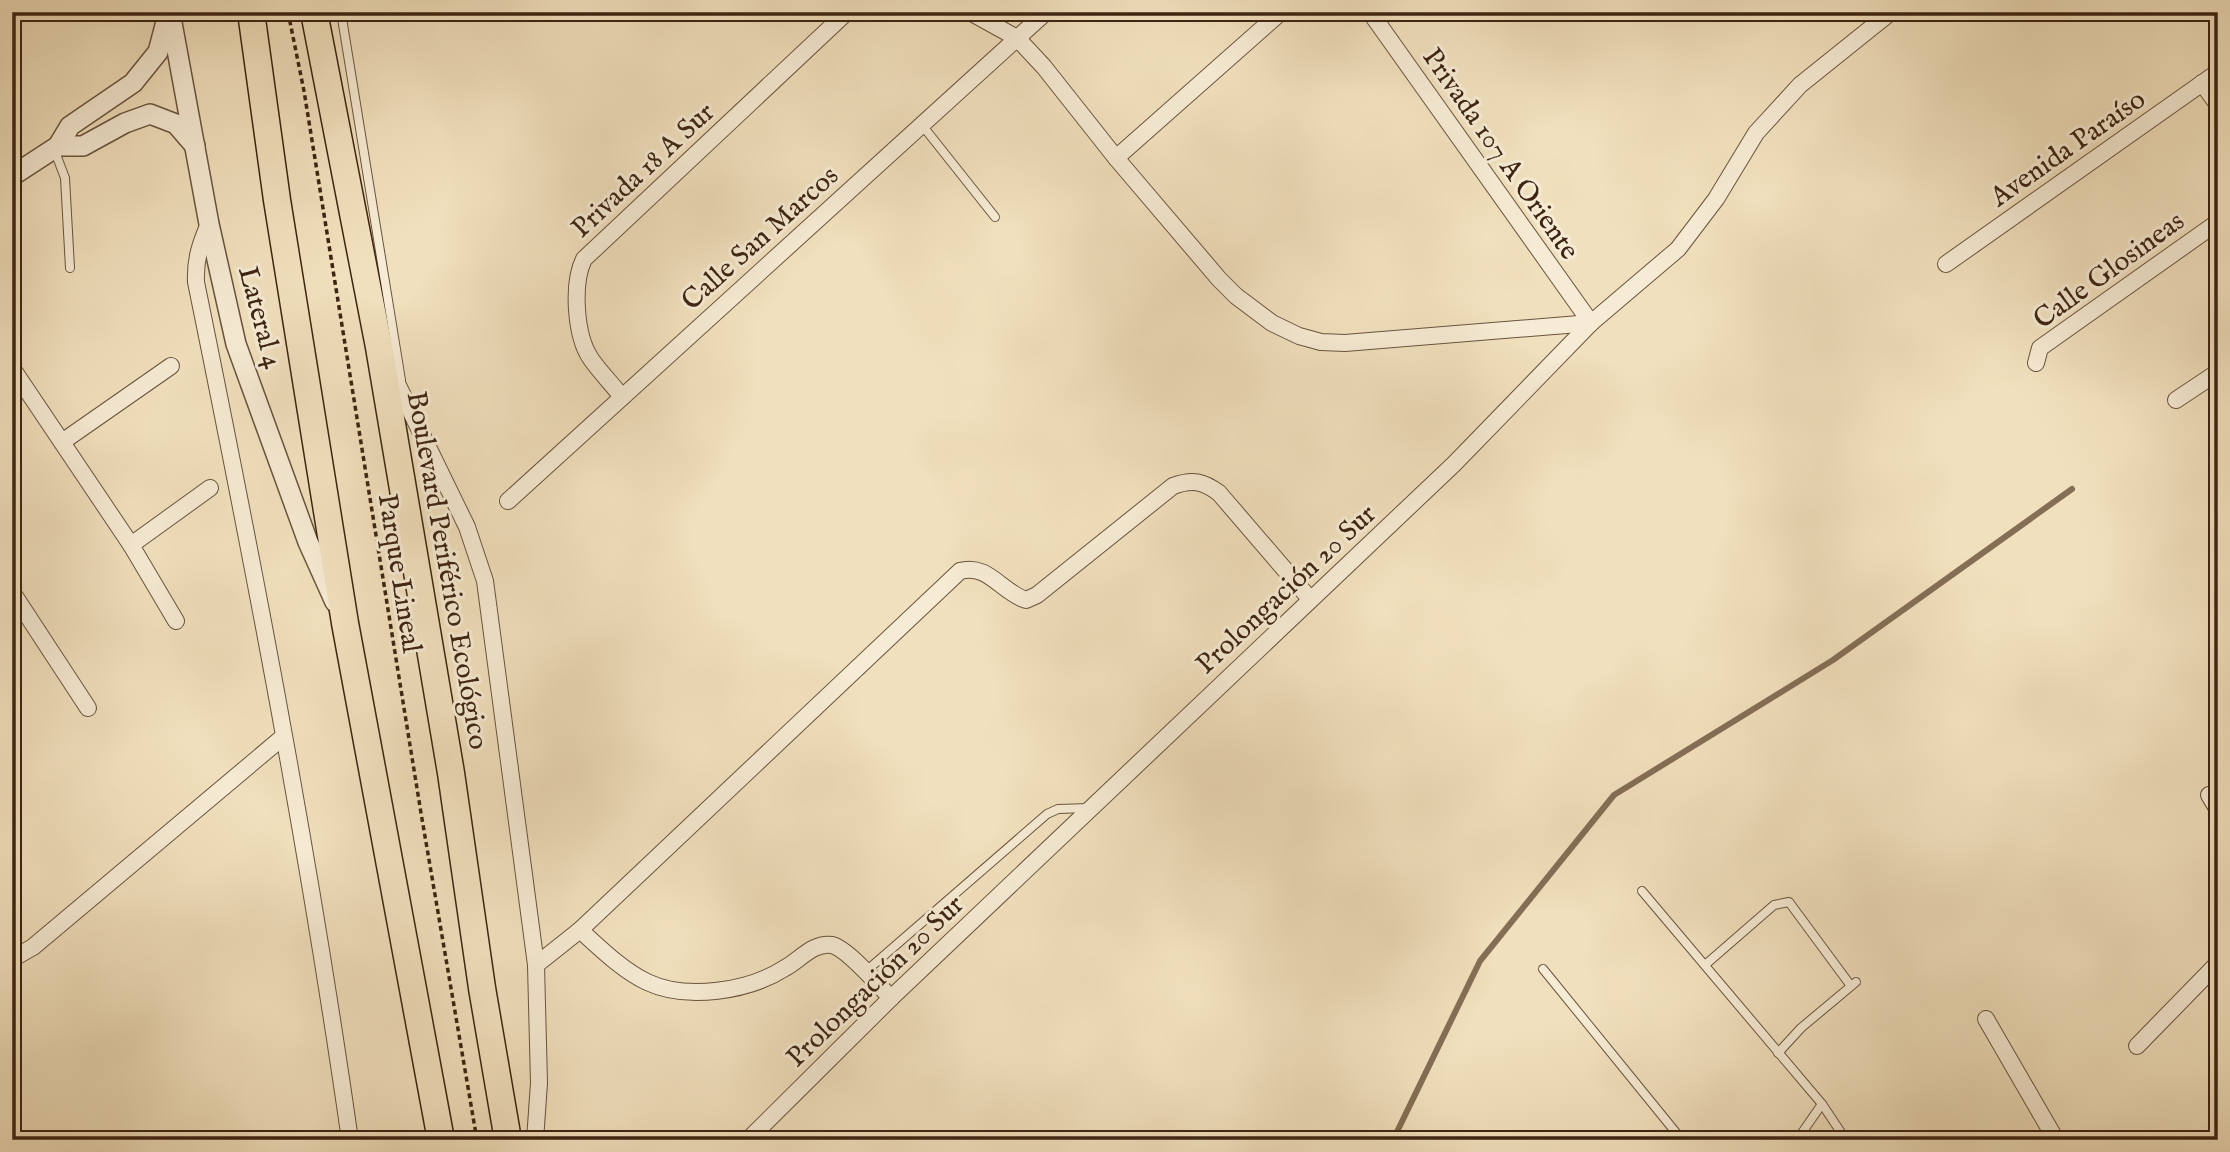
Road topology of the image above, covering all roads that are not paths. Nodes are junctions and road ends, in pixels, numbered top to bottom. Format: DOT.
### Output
graph roads {
  1 [pos="169,12"];
  2 [pos="251,12"];
  3 [pos="314,12"];
  4 [pos="341,12"];
  5 [pos="847,12"];
  6 [pos="970,12"];
  7 [pos="1046,12"];
  8 [pos="1281,12"];
  9 [pos="1370,12"];
  10 [pos="1891,12"];
  11 [pos="1017,38"];
  12 [pos="2218,72"];
  13 [pos="2202,83"];
  14 [pos="123,89"];
  15 [pos="2218,105"];
  16 [pos="140,118"];
  17 [pos="922,125"];
  18 [pos="56,147"];
  19 [pos="197,148"];
  20 [pos="1116,158"];
  21 [pos="14,170"];
  22 [pos="995,217"];
  23 [pos="2218,222"];
  24 [pos="209,224"];
  25 [pos="1946,264"];
  26 [pos="70,268"];
  27 [pos="1591,323"];
  28 [pos="379,347"];
  29 [pos="2036,363"];
  30 [pos="171,366"];
  31 [pos="12,368"];
  32 [pos="2218,372"];
  33 [pos="404,397"];
  34 [pos="622,397"];
  35 [pos="2176,400"];
  36 [pos="62,442"];
  37 [pos="210,488"];
  38 [pos="508,501"];
  39 [pos="131,545"];
  40 [pos="12,592"];
  41 [pos="1310,599"];
  42 [pos="176,621"];
  43 [pos="345,623"];
  44 [pos="88,708"];
  45 [pos="284,737"];
  46 [pos="2209,795"];
  47 [pos="1091,808"];
  48 [pos="2218,810"];
  49 [pos="1642,891"];
  50 [pos="580,930"];
  51 [pos="12,959"];
  52 [pos="2218,963"];
  53 [pos="536,965"];
  54 [pos="1705,965"];
  55 [pos="1543,969"];
  56 [pos="865,972"];
  57 [pos="891,998"];
  58 [pos="1986,1019"];
  59 [pos="2137,1046"];
  60 [pos="1778,1053"];
  61 [pos="1822,1104"];
  62 [pos="350,1140"];
  63 [pos="441,1140"];
  64 [pos="508,1140"];
  65 [pos="535,1140"];
  66 [pos="748,1140"];
  67 [pos="1682,1140"];
  68 [pos="1797,1140"];
  69 [pos="1846,1140"];
  70 [pos="2056,1140"];
  1 -- 14 [label="street"];
  1 -- 19 [label="street, Lateral 4"];
  2 -- 43 [label="highway"];
  3 -- 28 [label="highway, Boulevard Periférico Ecológico"];
  4 -- 33 [label="lane"];
  5 -- 34 [label="street, Privada 18 A Sur"];
  6 -- 11 [label="street"];
  7 -- 11 [label="street, Calle San Marcos"];
  8 -- 20 [label="street"];
  9 -- 27 [label="street, Privada 107 A Oriente"];
  10 -- 27 [label="street, Prolongación 20 Sur"];
  11 -- 17 [label="street, Calle San Marcos"];
  11 -- 20 [label="street"];
  12 -- 13 [label="street, Avenida Paraíso"];
  13 -- 15 [label="street"];
  13 -- 25 [label="street, Avenida Paraíso"];
  14 -- 16 [label="street"];
  14 -- 18 [label="street"];
  16 -- 18 [label="street"];
  16 -- 19 [label="street"];
  17 -- 22 [label="lane"];
  17 -- 34 [label="street, Calle San Marcos"];
  18 -- 21 [label="street"];
  18 -- 26 [label="lane"];
  19 -- 24 [label="street, Lateral 4"];
  20 -- 27 [label="street"];
  23 -- 29 [label="street, Calle Glosineas"];
  24 -- 43 [label="street, Lateral 4"];
  24 -- 45 [label="street"];
  27 -- 41 [label="street, Prolongación 20 Sur"];
  28 -- 33 [label="street"];
  28 -- 64 [label="highway, Boulevard Periférico Ecológico"];
  30 -- 36 [label="street"];
  31 -- 36 [label="street"];
  32 -- 35 [label="street"];
  33 -- 53 [label="street"];
  34 -- 38 [label="street, Calle San Marcos"];
  36 -- 39 [label="street"];
  37 -- 39 [label="street"];
  39 -- 42 [label="street"];
  40 -- 44 [label="street"];
  41 -- 47 [label="street, Prolongación 20 Sur"];
  41 -- 50 [label="street"];
  43 -- 63 [label="highway"];
  45 -- 51 [label="street"];
  45 -- 62 [label="street"];
  46 -- 48 [label="street"];
  47 -- 56 [label="lane"];
  47 -- 57 [label="street, Prolongación 20 Sur"];
  49 -- 54 [label="lane"];
  50 -- 53 [label="street"];
  50 -- 56 [label="street"];
  52 -- 59 [label="street"];
  53 -- 65 [label="street"];
  54 -- 60 [label="lane"];
  54 -- 60 [label="lane"];
  55 -- 67 [label="lane"];
  56 -- 57 [label="street"];
  57 -- 66 [label="street, Prolongación 20 Sur"];
  58 -- 70 [label="street"];
  60 -- 61 [label="lane"];
  61 -- 68 [label="lane"];
  61 -- 69 [label="lane"];
}
